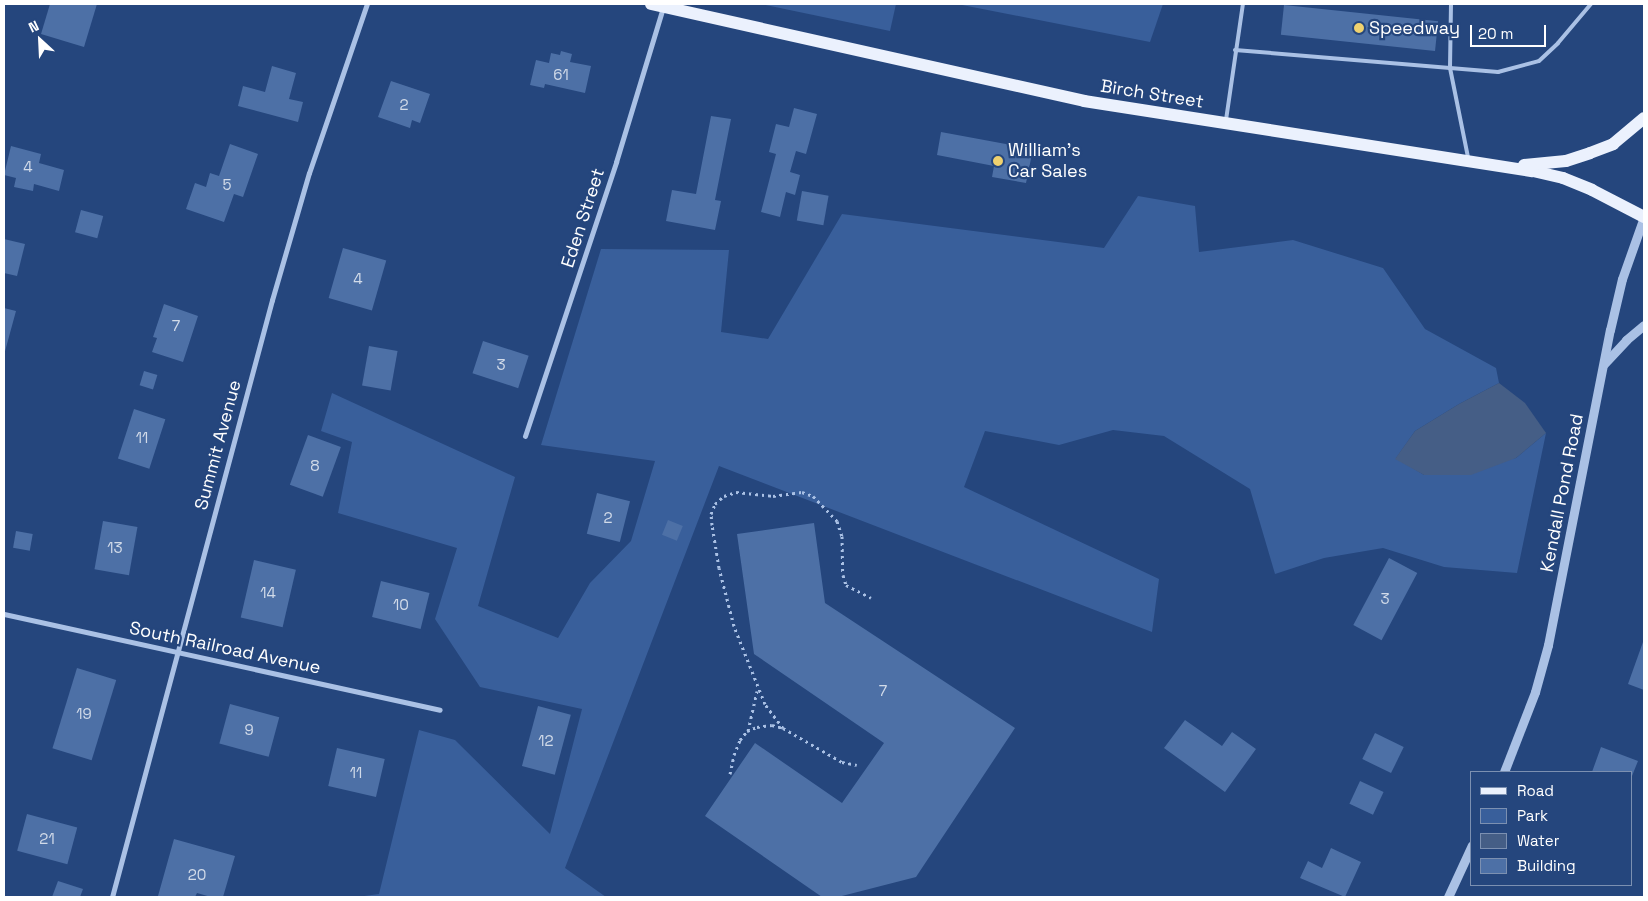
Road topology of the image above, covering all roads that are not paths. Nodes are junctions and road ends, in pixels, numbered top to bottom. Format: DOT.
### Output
graph roads {
  1 [pos="367,4"];
  2 [pos="1243,4"];
  3 [pos="1451,4"];
  4 [pos="1591,4"];
  5 [pos="657,5"];
  6 [pos="1235,50"];
  7 [pos="1450,68"];
  8 [pos="1644,118"];
  9 [pos="1226,123"];
  10 [pos="1468,159"];
  11 [pos="1508,166"];
  12 [pos="1644,217"];
  13 [pos="1644,326"];
  14 [pos="1604,364"];
  15 [pos="525,436"];
  16 [pos="4,614"];
  17 [pos="176,652"];
  18 [pos="440,710"];
  19 [pos="1504,771"];
  20 [pos="1470,850"];
  21 [pos="112,897"];
  22 [pos="1448,897"];
  1 -- 17 [label="street, Summit Avenue"];
  2 -- 6 [label="lane"];
  3 -- 7 [label="lane"];
  4 -- 7 [label="lane"];
  5 -- 9 [label="main road, Birch Street"];
  5 -- 15 [label="street, Eden Street"];
  6 -- 7 [label="lane"];
  6 -- 9 [label="lane"];
  7 -- 10 [label="lane"];
  8 -- 11 [label="main road"];
  9 -- 10 [label="main road, Birch Street"];
  10 -- 11 [label="main road, Birch Street"];
  11 -- 12 [label="main road, Birch Street"];
  12 -- 14 [label="street, Kendall Pond Road"];
  13 -- 14 [label="street"];
  14 -- 19 [label="street, Kendall Pond Road"];
  16 -- 17 [label="street, South Railroad Avenue"];
  17 -- 18 [label="street, South Railroad Avenue"];
  17 -- 21 [label="street, Summit Avenue"];
  20 -- 22 [label="street"];
}
